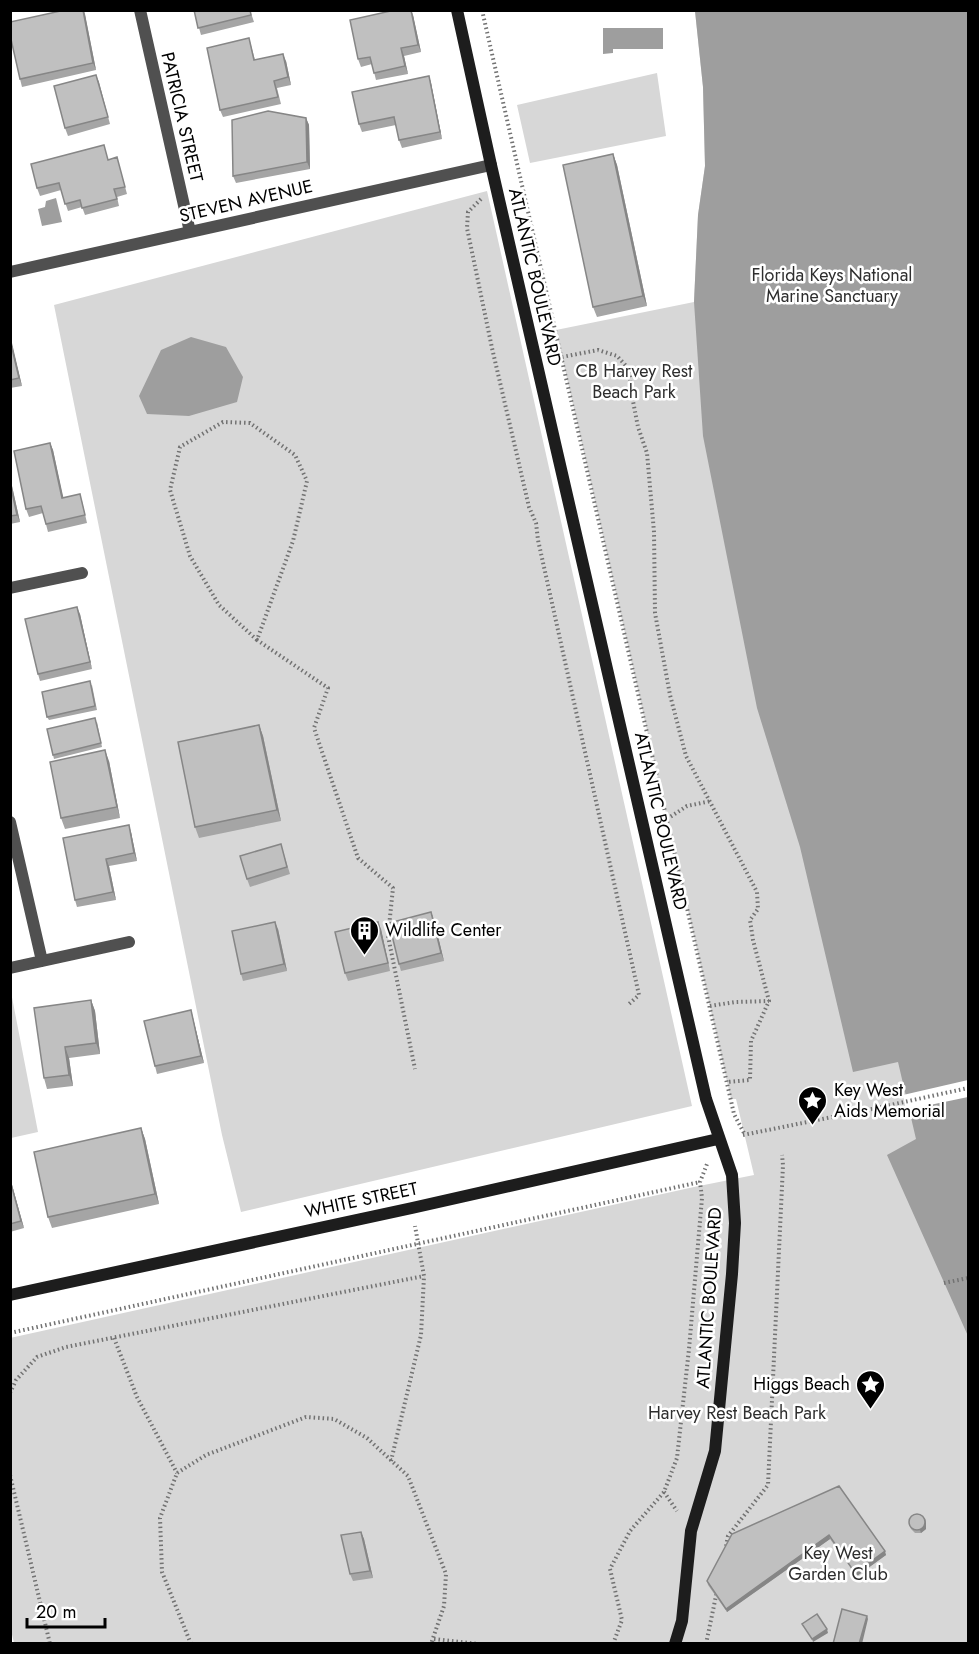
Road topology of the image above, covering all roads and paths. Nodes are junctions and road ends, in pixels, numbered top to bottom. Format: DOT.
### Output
graph roads {
  1 [pos="140,10"];
  2 [pos="457,10"];
  3 [pos="482,10"];
  4 [pos="490,165"];
  5 [pos="481,199"];
  6 [pos="190,232"];
  7 [pos="10,272"];
  8 [pos="562,357"];
  9 [pos="82,573"];
  10 [pos="10,588"];
  11 [pos="257,640"];
  12 [pos="711,801"];
  13 [pos="667,819"];
  14 [pos="10,822"];
  15 [pos="129,942"];
  16 [pos="42,961"];
  17 [pos="10,968"];
  18 [pos="769,1001"];
  19 [pos="629,1004"];
  20 [pos="710,1006"];
  21 [pos="415,1069"];
  22 [pos="727,1083"];
  23 [pos="969,1088"];
  24 [pos="718,1139"];
  25 [pos="782,1155"];
  26 [pos="412,1208"];
  27 [pos="418,1244"];
  28 [pos="424,1276"];
  29 [pos="968,1278"];
  30 [pos="944,1283"];
  31 [pos="10,1295"];
  32 [pos="10,1333"];
  33 [pos="114,1338"];
  34 [pos="10,1393"];
  35 [pos="391,1461"];
  36 [pos="177,1473"];
  37 [pos="10,1475"];
  38 [pos="726,1547"];
  39 [pos="717,1590"];
  40 [pos="433,1641"];
  41 [pos="50,1644"];
  42 [pos="191,1644"];
  43 [pos="478,1644"];
  44 [pos="613,1644"];
  45 [pos="675,1644"];
  46 [pos="705,1644"];
  1 -- 6 [label="street, PATRICIA STREET"];
  2 -- 4 [label="street, ATLANTIC BOULEVARD"];
  3 -- 8 [label="path"];
  4 -- 6 [label="street, STEVEN AVENUE"];
  4 -- 24 [label="street, ATLANTIC BOULEVARD"];
  5 -- 19 [label="path"];
  6 -- 7 [label="street, STEVEN AVENUE"];
  8 -- 12 [label="path"];
  8 -- 13 [label="path"];
  9 -- 10 [label="street"];
  11 -- 11 [label="path"];
  11 -- 21 [label="path"];
  12 -- 13 [label="path"];
  12 -- 18 [label="path"];
  13 -- 20 [label="path"];
  14 -- 16 [label="street"];
  15 -- 16 [label="street"];
  16 -- 17 [label="street"];
  18 -- 20 [label="path"];
  18 -- 22 [label="path"];
  20 -- 22 [label="path"];
  22 -- 23 [label="path"];
  24 -- 26 [label="street, WHITE STREET"];
  24 -- 45 [label="street, ATLANTIC BOULEVARD"];
  25 -- 38 [label="path"];
  26 -- 27 [label="path"];
  26 -- 31 [label="street, WHITE STREET"];
  27 -- 28 [label="path"];
  27 -- 32 [label="path"];
  27 -- 44 [label="path"];
  28 -- 33 [label="path"];
  28 -- 35 [label="path"];
  29 -- 30 [label="path"];
  33 -- 34 [label="path"];
  33 -- 36 [label="path"];
  35 -- 36 [label="path"];
  35 -- 40 [label="path"];
  36 -- 42 [label="path"];
  37 -- 41 [label="path"];
  39 -- 46 [label="path"];
  40 -- 43 [label="path"];
}
